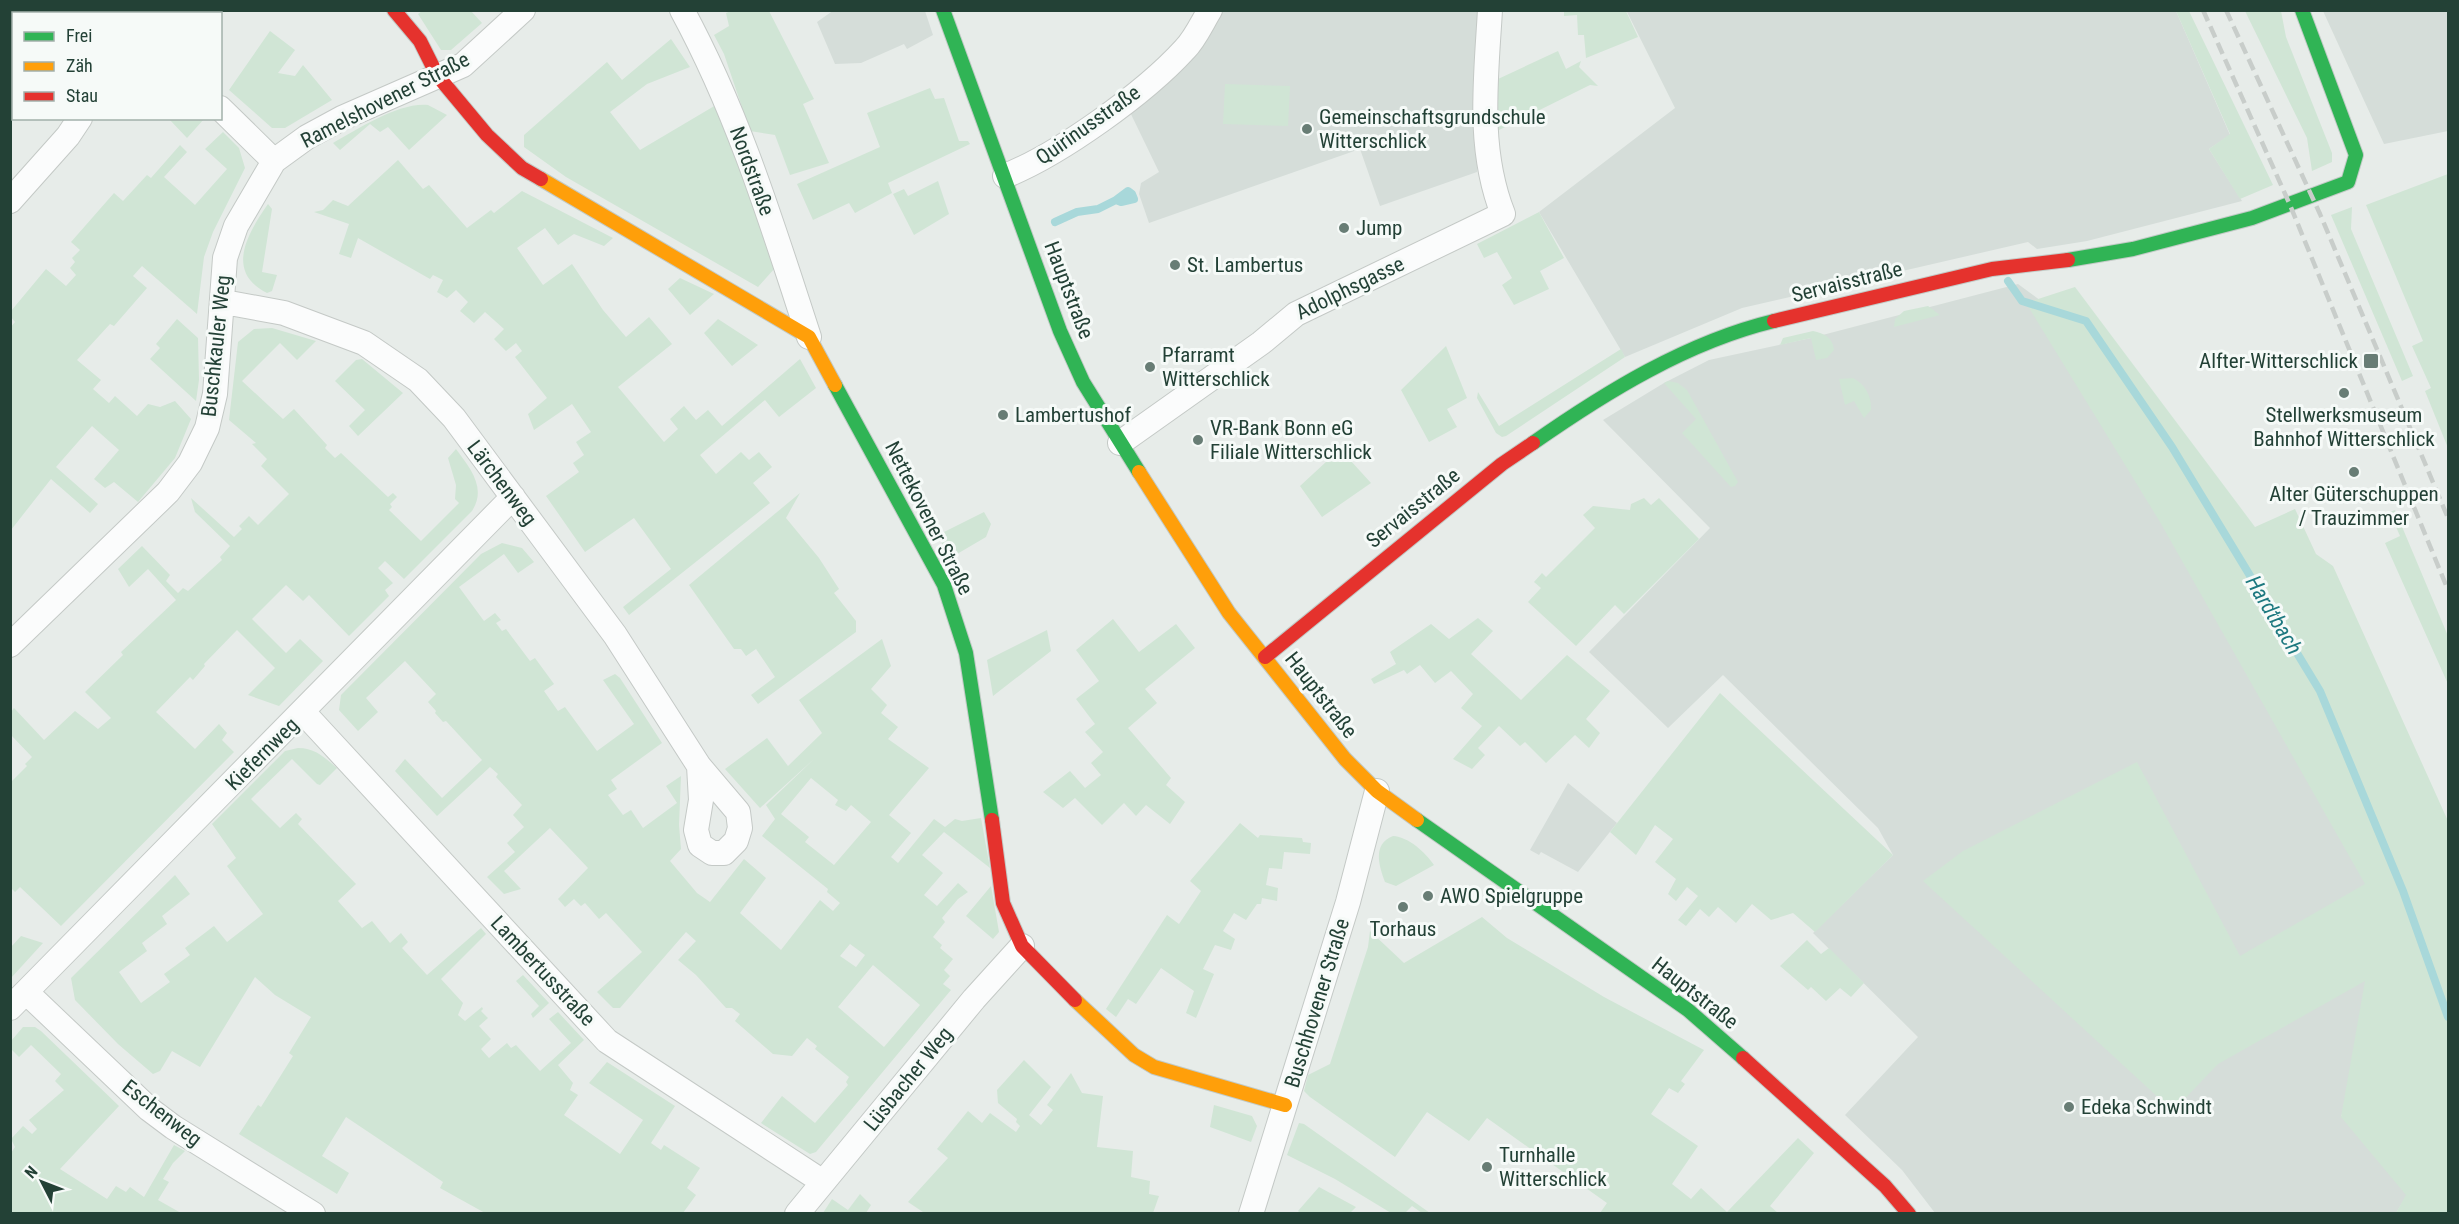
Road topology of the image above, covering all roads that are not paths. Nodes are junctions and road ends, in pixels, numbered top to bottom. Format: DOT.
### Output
graph roads {
  1 [pos="394,10"];
  2 [pos="523,10"];
  3 [pos="682,10"];
  4 [pos="943,10"];
  5 [pos="1210,10"];
  6 [pos="1490,10"];
  7 [pos="2302,10"];
  8 [pos="437,75"];
  9 [pos="222,110"];
  10 [pos="79,120"];
  11 [pos="274,161"];
  12 [pos="1005,176"];
  13 [pos="10,201"];
  14 [pos="224,302"];
  15 [pos="809,337"];
  16 [pos="1120,443"];
  17 [pos="513,498"];
  18 [pos="10,645"];
  19 [pos="1265,657"];
  20 [pos="303,712"];
  21 [pos="699,766"];
  22 [pos="1377,791"];
  23 [pos="1022,946"];
  24 [pos="18,1000"];
  25 [pos="1285,1105"];
  26 [pos="824,1182"];
  27 [pos="313,1214"];
  28 [pos="797,1214"];
  29 [pos="1251,1214"];
  30 [pos="1909,1214"];
  1 -- 8 [label="street"];
  2 -- 8 [label="street, Ramelshovener Straße"];
  3 -- 15 [label="street, Nordstraße"];
  4 -- 12 [label="street, Hauptstraße"];
  5 -- 12 [label="street, Quirinusstraße"];
  6 -- 16 [label="street, Adolphsgasse"];
  7 -- 19 [label="street, Servaisstraße"];
  8 -- 11 [label="street, Ramelshovener Straße"];
  8 -- 15 [label="street"];
  9 -- 11 [label="street"];
  10 -- 13 [label="street"];
  11 -- 14 [label="street, Buschkauler Weg"];
  12 -- 16 [label="street, Hauptstraße"];
  14 -- 17 [label="street, Lärchenweg"];
  14 -- 18 [label="street, Buschkauler Weg"];
  15 -- 23 [label="street, Nettekovener Straße"];
  16 -- 19 [label="street, Hauptstraße"];
  17 -- 20 [label="street, Kiefernweg"];
  17 -- 21 [label="street, Lärchenweg"];
  19 -- 22 [label="street, Hauptstraße"];
  20 -- 24 [label="street, Kiefernweg"];
  20 -- 26 [label="street, Lambertusstraße"];
  22 -- 25 [label="street, Buschhovener Straße"];
  22 -- 30 [label="street, Hauptstraße"];
  23 -- 25 [label="street, Nettekovener Straße"];
  23 -- 26 [label="street, Lüsbacher Weg"];
  24 -- 27 [label="street, Eschenweg"];
  25 -- 29 [label="street, Buschhovener Straße"];
  26 -- 28 [label="street, Lüsbacher Weg"];
}
